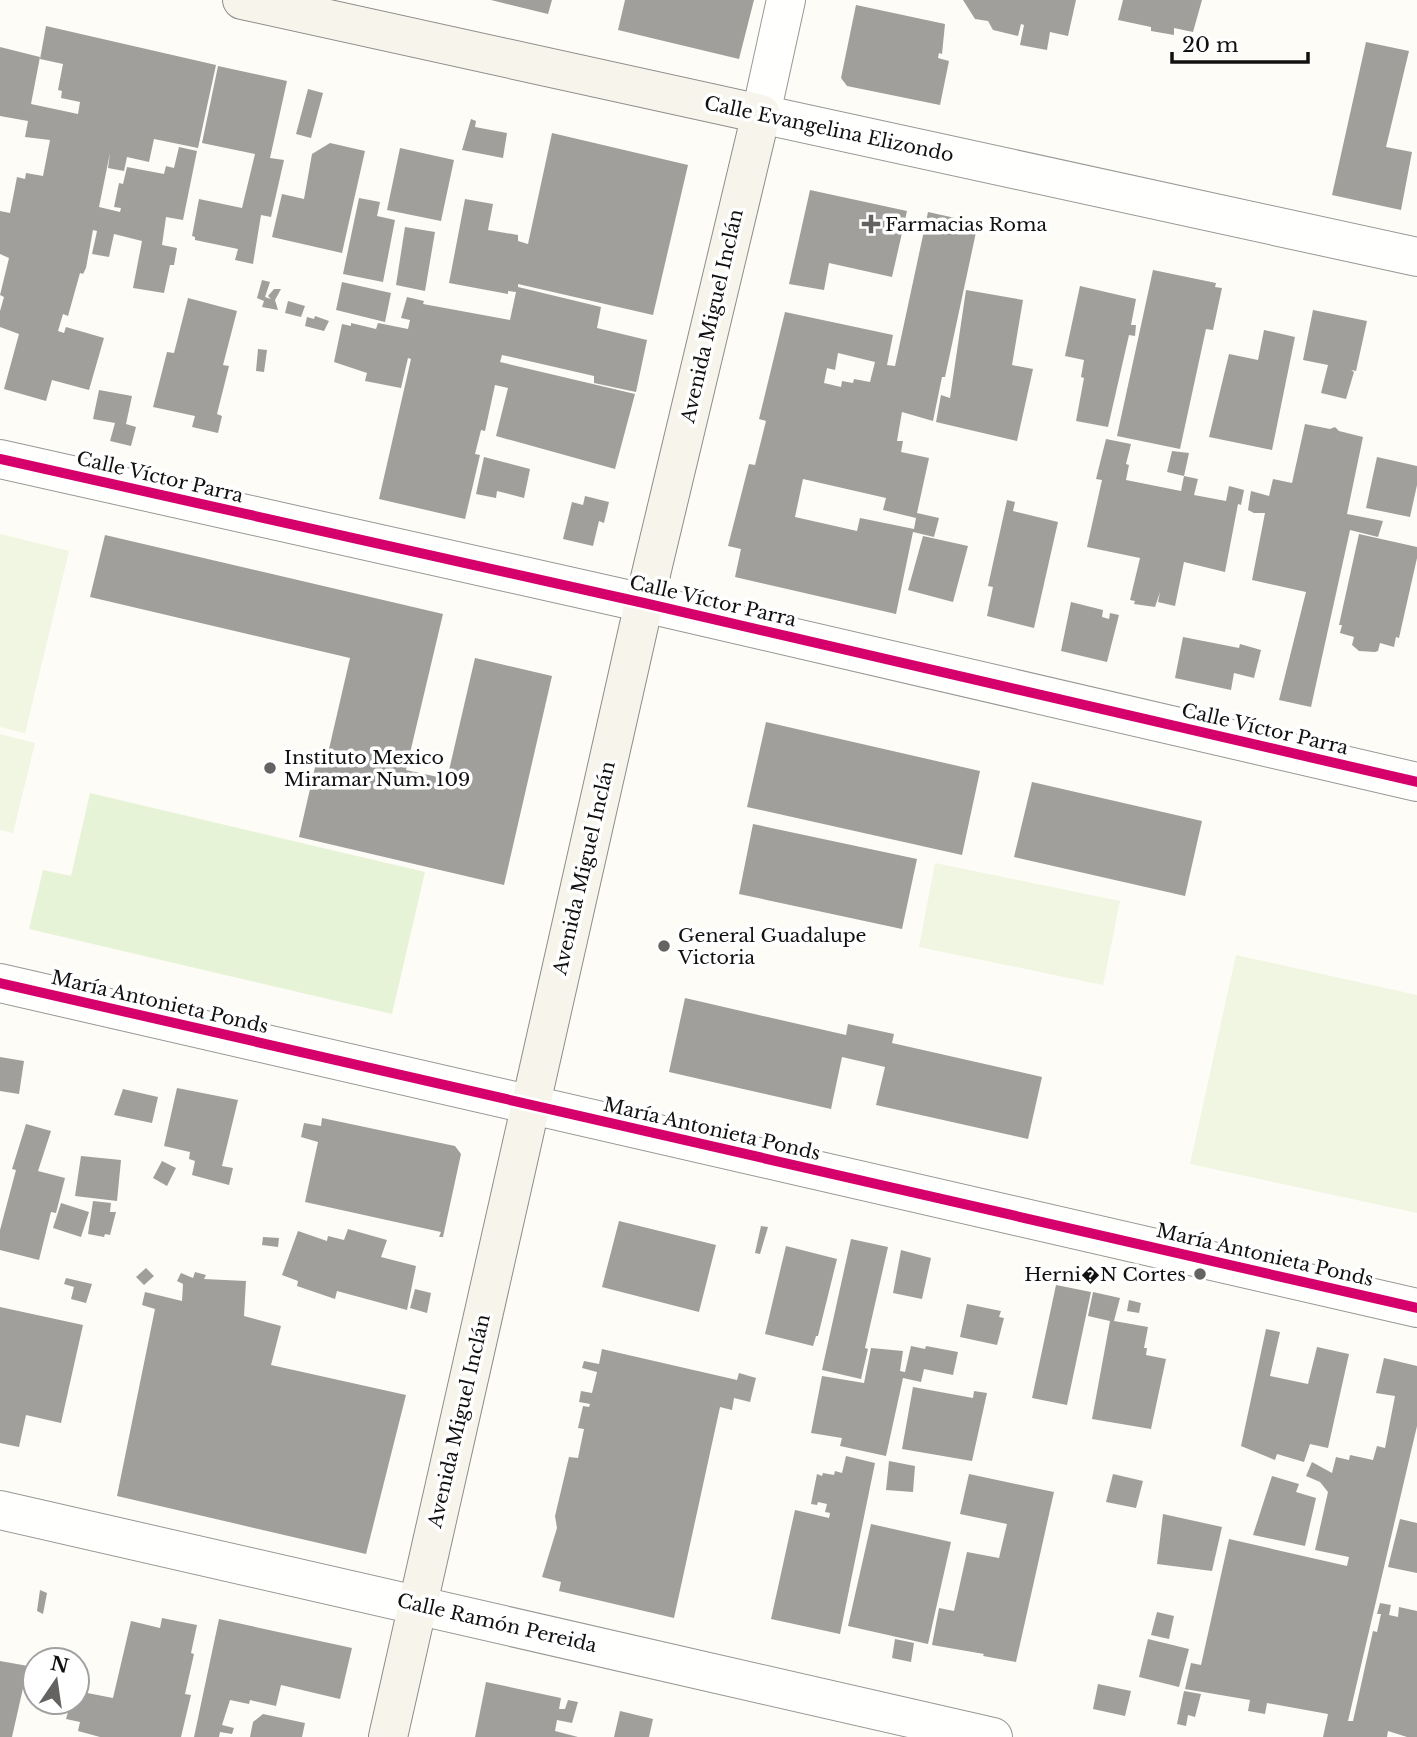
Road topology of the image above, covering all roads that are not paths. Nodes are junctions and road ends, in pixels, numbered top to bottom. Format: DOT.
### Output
graph roads {
  1 [pos="242,0"];
  2 [pos="786,0"];
  3 [pos="761,114"];
  4 [pos="1417,257"];
  5 [pos="0,459"];
  6 [pos="644,603"];
  7 [pos="1417,782"];
  8 [pos="0,983"];
  9 [pos="531,1106"];
  10 [pos="1417,1308"];
  11 [pos="0,1510"];
  12 [pos="416,1605"];
  13 [pos="388,1737"];
  14 [pos="993,1737"];
  1 -- 3 [label="main road, Calle Evangelina Elizondo"];
  2 -- 3 [label="street, Avenida Miguel Inclán"];
  3 -- 4 [label="street, Calle Evangelina Elizondo"];
  3 -- 6 [label="main road, Avenida Miguel Inclán"];
  5 -- 6 [label="street, Calle Víctor Parra"];
  6 -- 7 [label="street, Calle Víctor Parra"];
  6 -- 9 [label="main road, Avenida Miguel Inclán"];
  8 -- 9 [label="street, María Antonieta Ponds"];
  9 -- 10 [label="street, María Antonieta Ponds"];
  9 -- 12 [label="main road, Avenida Miguel Inclán"];
  11 -- 12 [label="street, Calle Ramón Pereida"];
  12 -- 13 [label="main road, Avenida Miguel Inclán"];
  12 -- 14 [label="street, Calle Ramón Pereida"];
}
